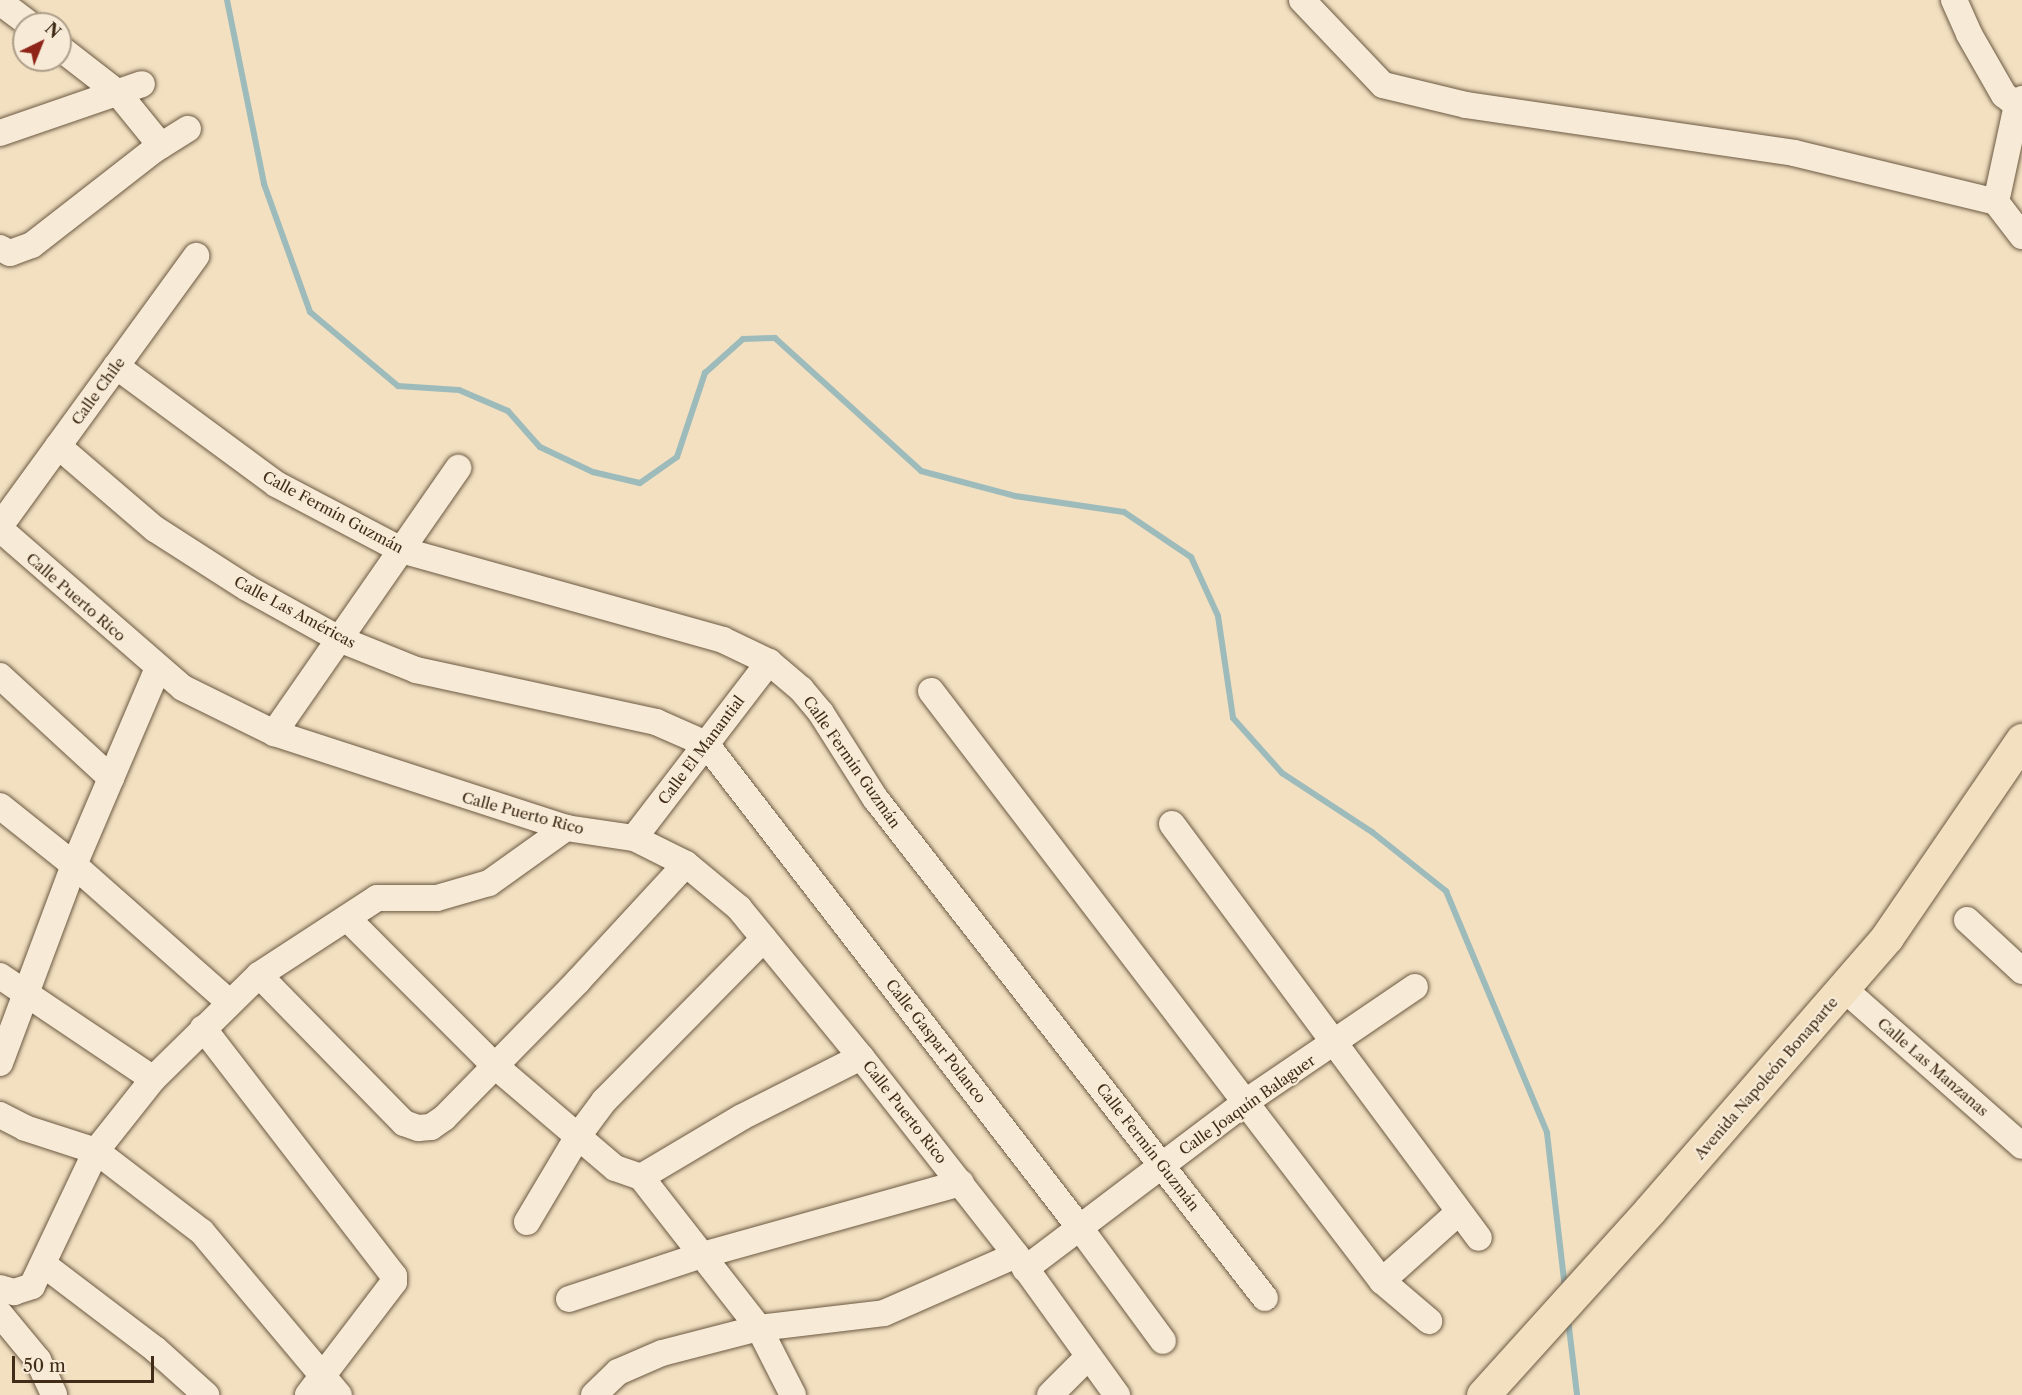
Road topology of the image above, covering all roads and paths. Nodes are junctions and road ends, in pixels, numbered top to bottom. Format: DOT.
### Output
graph roads {
  1 [pos="1302,0"];
  2 [pos="1954,0"];
  3 [pos="0,2"];
  4 [pos="13,12"];
  5 [pos="72,57"];
  6 [pos="142,84"];
  7 [pos="118,93"];
  8 [pos="2020,102"];
  9 [pos="188,129"];
  10 [pos="0,132"];
  11 [pos="161,146"];
  12 [pos="1996,202"];
  13 [pos="2022,236"];
  14 [pos="0,248"];
  15 [pos="196,256"];
  16 [pos="116,366"];
  17 [pos="58,446"];
  18 [pos="458,468"];
  19 [pos="0,528"];
  20 [pos="401,550"];
  21 [pos="339,639"];
  22 [pos="769,662"];
  23 [pos="158,668"];
  24 [pos="0,676"];
  25 [pos="931,691"];
  26 [pos="274,733"];
  27 [pos="2022,740"];
  28 [pos="706,744"];
  29 [pos="111,778"];
  30 [pos="0,806"];
  31 [pos="1172,824"];
  32 [pos="566,828"];
  33 [pos="634,838"];
  34 [pos="686,864"];
  35 [pos="74,866"];
  36 [pos="347,918"];
  37 [pos="1967,920"];
  38 [pos="764,939"];
  39 [pos="2022,971"];
  40 [pos="259,975"];
  41 [pos="0,976"];
  42 [pos="1415,987"];
  43 [pos="1844,989"];
  44 [pos="25,991"];
  45 [pos="230,1003"];
  46 [pos="204,1028"];
  47 [pos="1334,1044"];
  48 [pos="861,1057"];
  49 [pos="0,1063"];
  50 [pos="494,1065"];
  51 [pos="153,1079"];
  52 [pos="1247,1101"];
  53 [pos="0,1115"];
  54 [pos="578,1136"];
  55 [pos="2022,1146"];
  56 [pos="96,1151"];
  57 [pos="1162,1166"];
  58 [pos="641,1177"];
  59 [pos="961,1183"];
  60 [pos="1459,1212"];
  61 [pos="527,1222"];
  62 [pos="1080,1228"];
  63 [pos="1479,1238"];
  64 [pos="699,1256"];
  65 [pos="1021,1262"];
  66 [pos="43,1264"];
  67 [pos="1382,1281"];
  68 [pos="0,1288"];
  69 [pos="1265,1298"];
  70 [pos="569,1299"];
  71 [pos="0,1314"];
  72 [pos="1429,1321"];
  73 [pos="759,1328"];
  74 [pos="1163,1341"];
  75 [pos="1087,1358"];
  76 [pos="324,1389"];
  77 [pos="1484,1394"];
  78 [pos="54,1395"];
  79 [pos="206,1395"];
  80 [pos="594,1395"];
  81 [pos="793,1395"];
  82 [pos="1050,1395"];
  83 [pos="1116,1395"];
  1 -- 12 [label="street"];
  2 -- 8 [label="street"];
  3 -- 4 [label="street"];
  5 -- 7 [label="street"];
  6 -- 7 [label="street"];
  7 -- 10 [label="street"];
  7 -- 11 [label="street"];
  8 -- 12 [label="street"];
  9 -- 11 [label="street"];
  11 -- 14 [label="street"];
  12 -- 13 [label="street"];
  15 -- 16 [label="street, Calle Chile"];
  16 -- 17 [label="street, Calle Chile"];
  16 -- 20 [label="street, Calle Fermín Guzmán"];
  17 -- 19 [label="street, Calle Chile"];
  17 -- 21 [label="street, Calle Las Américas"];
  18 -- 20 [label="street"];
  19 -- 23 [label="street, Calle Puerto Rico"];
  20 -- 21 [label="street"];
  20 -- 22 [label="street, Calle Fermín Guzmán"];
  21 -- 26 [label="street"];
  21 -- 28 [label="street, Calle Las Américas"];
  22 -- 28 [label="street, Calle El Manantial"];
  22 -- 57 [label="street, Calle Fermín Guzmán"];
  23 -- 26 [label="street, Calle Puerto Rico"];
  23 -- 29 [label="street"];
  24 -- 29 [label="street"];
  25 -- 52 [label="street"];
  26 -- 32 [label="street, Calle Puerto Rico"];
  27 -- 43 [label="main road, Avenida Napoleón Bonaparte"];
  28 -- 33 [label="street, Calle El Manantial"];
  28 -- 62 [label="street, Calle Gaspar Polanco"];
  29 -- 35 [label="street"];
  30 -- 35 [label="street"];
  31 -- 47 [label="street"];
  32 -- 33 [label="street, Calle Puerto Rico"];
  32 -- 36 [label="street"];
  33 -- 34 [label="street, Calle Puerto Rico"];
  34 -- 38 [label="street, Calle Puerto Rico"];
  34 -- 50 [label="street"];
  35 -- 44 [label="street"];
  35 -- 45 [label="street"];
  36 -- 40 [label="street"];
  36 -- 50 [label="street"];
  37 -- 39 [label="street"];
  38 -- 48 [label="street, Calle Puerto Rico"];
  38 -- 54 [label="street"];
  40 -- 45 [label="street"];
  40 -- 50 [label="street"];
  41 -- 44 [label="street"];
  42 -- 47 [label="street, Calle Joaquín Balaguer"];
  43 -- 55 [label="street, Calle Las Manzanas"];
  43 -- 77 [label="main road, Avenida Napoleón Bonaparte"];
  44 -- 49 [label="street"];
  44 -- 51 [label="street"];
  45 -- 46 [label="street"];
  46 -- 51 [label="street"];
  46 -- 76 [label="street"];
  47 -- 52 [label="street, Calle Joaquín Balaguer"];
  47 -- 60 [label="street"];
  48 -- 58 [label="street"];
  48 -- 59 [label="street, Calle Puerto Rico"];
  50 -- 54 [label="street"];
  51 -- 56 [label="street"];
  52 -- 57 [label="street, Calle Joaquín Balaguer"];
  52 -- 67 [label="street"];
  53 -- 56 [label="street"];
  54 -- 58 [label="street"];
  54 -- 61 [label="street"];
  56 -- 66 [label="street"];
  56 -- 76 [label="street"];
  57 -- 62 [label="street, Calle Joaquín Balaguer"];
  57 -- 69 [label="street, Calle Fermín Guzmán"];
  58 -- 64 [label="street"];
  59 -- 64 [label="street"];
  59 -- 65 [label="street, Calle Puerto Rico"];
  60 -- 63 [label="street"];
  60 -- 67 [label="street"];
  62 -- 65 [label="street, Calle Joaquín Balaguer"];
  62 -- 74 [label="street, Calle Gaspar Polanco"];
  64 -- 70 [label="street"];
  64 -- 73 [label="street"];
  65 -- 73 [label="street, Calle Joaquín Balaguer"];
  65 -- 75 [label="street, Calle Puerto Rico"];
  66 -- 68 [label="street"];
  66 -- 79 [label="street"];
  67 -- 72 [label="street"];
  71 -- 78 [label="street"];
  73 -- 80 [label="street, Calle Joaquín Balaguer"];
  73 -- 81 [label="street"];
  75 -- 82 [label="street"];
  75 -- 83 [label="street, Calle Puerto Rico"];
}
